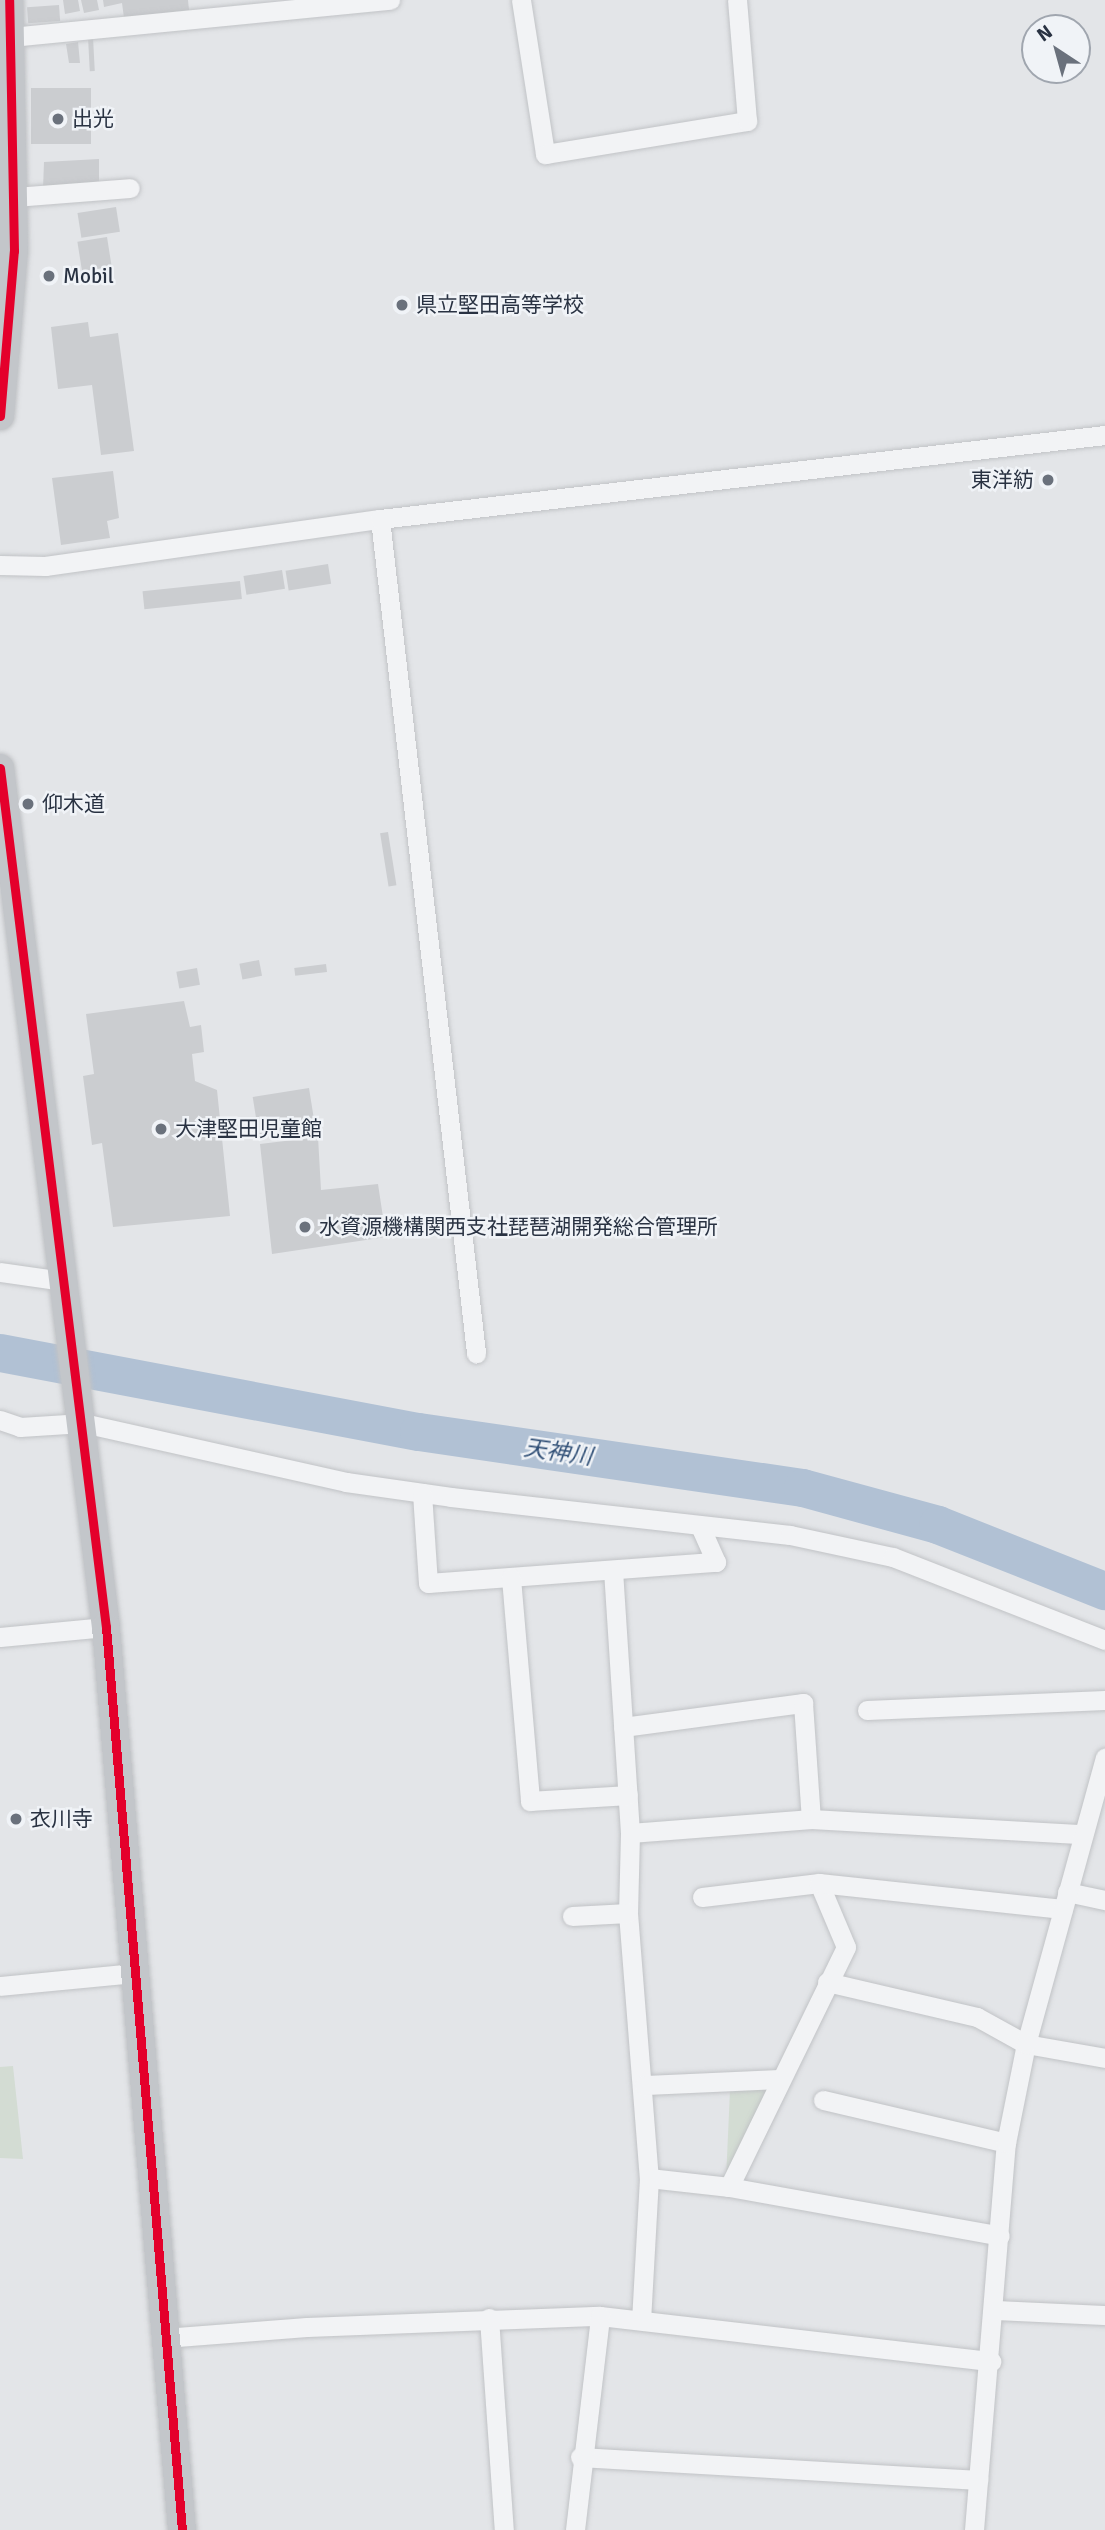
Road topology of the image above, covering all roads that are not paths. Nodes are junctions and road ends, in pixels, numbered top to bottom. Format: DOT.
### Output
graph roads {
  1 [pos="9,0"];
  2 [pos="390,0"];
  3 [pos="521,0"];
  4 [pos="737,0"];
  5 [pos="10,37"];
  6 [pos="6,154"];
  7 [pos="130,188"];
  8 [pos="14,197"];
  9 [pos="0,416"];
  10 [pos="1105,435"];
  11 [pos="380,519"];
  12 [pos="0,565"];
  13 [pos="0,768"];
  14 [pos="0,1272"];
  15 [pos="64,1292"];
  16 [pos="476,1353"];
  17 [pos="81,1412"];
  18 [pos="0,1420"];
  19 [pos="422,1493"];
  20 [pos="699,1526"];
  21 [pos="613,1570"];
  22 [pos="511,1578"];
  23 [pos="106,1628"];
  24 [pos="0,1637"];
  25 [pos="1105,1640"];
  26 [pos="1105,1700"];
  27 [pos="867,1710"];
  28 [pos="623,1727"];
  29 [pos="1105,1759"];
  30 [pos="628,1795"];
  31 [pos="811,1819"];
  32 [pos="630,1833"];
  33 [pos="1083,1834"];
  34 [pos="820,1883"];
  35 [pos="702,1897"];
  36 [pos="1065,1900"];
  37 [pos="1105,1900"];
  38 [pos="628,1913"];
  39 [pos="572,1916"];
  40 [pos="135,1973"];
  41 [pos="827,1982"];
  42 [pos="0,1986"];
  43 [pos="1026,2044"];
  44 [pos="1105,2058"];
  45 [pos="781,2079"];
  46 [pos="645,2085"];
  47 [pos="823,2100"];
  48 [pos="1006,2143"];
  49 [pos="649,2178"];
  50 [pos="729,2187"];
  51 [pos="1000,2236"];
  52 [pos="994,2311"];
  53 [pos="1105,2315"];
  54 [pos="600,2316"];
  55 [pos="489,2318"];
  56 [pos="641,2320"];
  57 [pos="164,2338"];
  58 [pos="991,2361"];
  59 [pos="580,2457"];
  60 [pos="978,2480"];
  61 [pos="181,2530"];
  62 [pos="503,2530"];
  63 [pos="575,2530"];
  64 [pos="974,2530"];
  1 -- 5 [label="main road"];
  2 -- 5 [label="street"];
  3 -- 4 [label="street"];
  5 -- 6 [label="main road"];
  6 -- 8 [label="main road"];
  7 -- 8 [label="street"];
  8 -- 9 [label="main road"];
  10 -- 11 [label="street"];
  11 -- 12 [label="street"];
  11 -- 16 [label="street"];
  13 -- 15 [label="main road"];
  14 -- 15 [label="street"];
  15 -- 17 [label="main road"];
  17 -- 18 [label="street"];
  17 -- 19 [label="street"];
  17 -- 23 [label="main road"];
  19 -- 20 [label="street"];
  19 -- 22 [label="street"];
  20 -- 21 [label="street"];
  20 -- 25 [label="street"];
  21 -- 22 [label="street"];
  21 -- 28 [label="street"];
  22 -- 30 [label="street"];
  23 -- 24 [label="street"];
  23 -- 40 [label="main road"];
  26 -- 27 [label="street"];
  28 -- 30 [label="street"];
  28 -- 31 [label="street"];
  29 -- 33 [label="street"];
  30 -- 32 [label="street"];
  31 -- 32 [label="street"];
  31 -- 33 [label="street"];
  32 -- 38 [label="street"];
  33 -- 36 [label="street"];
  34 -- 35 [label="street"];
  34 -- 36 [label="street"];
  34 -- 41 [label="street"];
  36 -- 37 [label="street"];
  36 -- 43 [label="street"];
  38 -- 39 [label="street"];
  38 -- 46 [label="street"];
  40 -- 42 [label="street"];
  40 -- 57 [label="main road"];
  41 -- 43 [label="street"];
  41 -- 45 [label="street"];
  43 -- 44 [label="street"];
  43 -- 48 [label="street"];
  45 -- 46 [label="street"];
  45 -- 50 [label="street"];
  46 -- 49 [label="street"];
  47 -- 48 [label="street"];
  48 -- 51 [label="street"];
  49 -- 50 [label="street"];
  49 -- 56 [label="street"];
  50 -- 51 [label="street"];
  51 -- 52 [label="street"];
  52 -- 53 [label="street"];
  52 -- 58 [label="street"];
  54 -- 55 [label="street"];
  54 -- 56 [label="street"];
  54 -- 59 [label="street"];
  55 -- 57 [label="street"];
  55 -- 62 [label="street"];
  56 -- 58 [label="street"];
  57 -- 61 [label="main road"];
  58 -- 60 [label="street"];
  59 -- 60 [label="street"];
  59 -- 63 [label="street"];
  60 -- 64 [label="street"];
}
